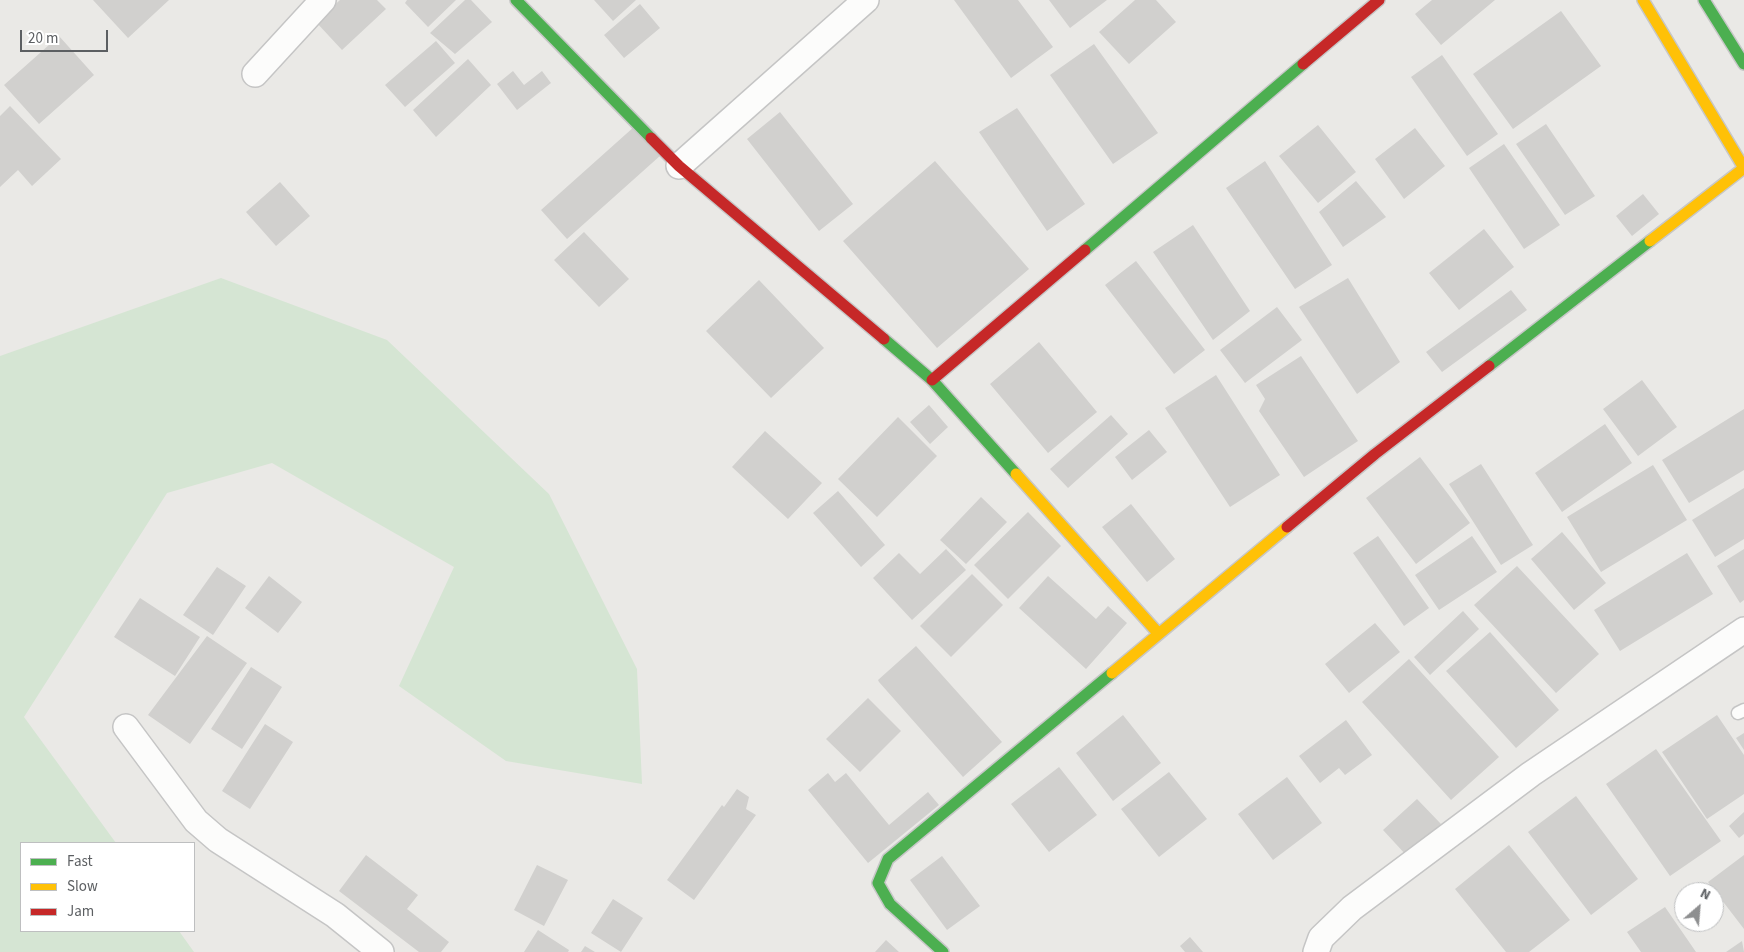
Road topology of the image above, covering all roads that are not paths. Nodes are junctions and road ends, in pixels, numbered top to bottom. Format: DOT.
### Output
graph roads {
  1 [pos="324,0"];
  2 [pos="516,0"];
  3 [pos="866,0"];
  4 [pos="1379,0"];
  5 [pos="1643,0"];
  6 [pos="1704,0"];
  7 [pos="1744,64"];
  8 [pos="255,74"];
  9 [pos="679,166"];
  10 [pos="1744,168"];
  11 [pos="932,380"];
  12 [pos="1744,630"];
  13 [pos="1158,633"];
  14 [pos="126,727"];
  15 [pos="381,952"];
  16 [pos="943,952"];
  17 [pos="1316,952"];
  1 -- 8 [label="street"];
  2 -- 9 [label="street"];
  3 -- 9 [label="street"];
  4 -- 11 [label="street"];
  5 -- 10 [label="street"];
  6 -- 7 [label="street"];
  9 -- 11 [label="street"];
  10 -- 13 [label="street"];
  11 -- 13 [label="street"];
  12 -- 17 [label="street"];
  13 -- 16 [label="street"];
  14 -- 15 [label="street"];
}
